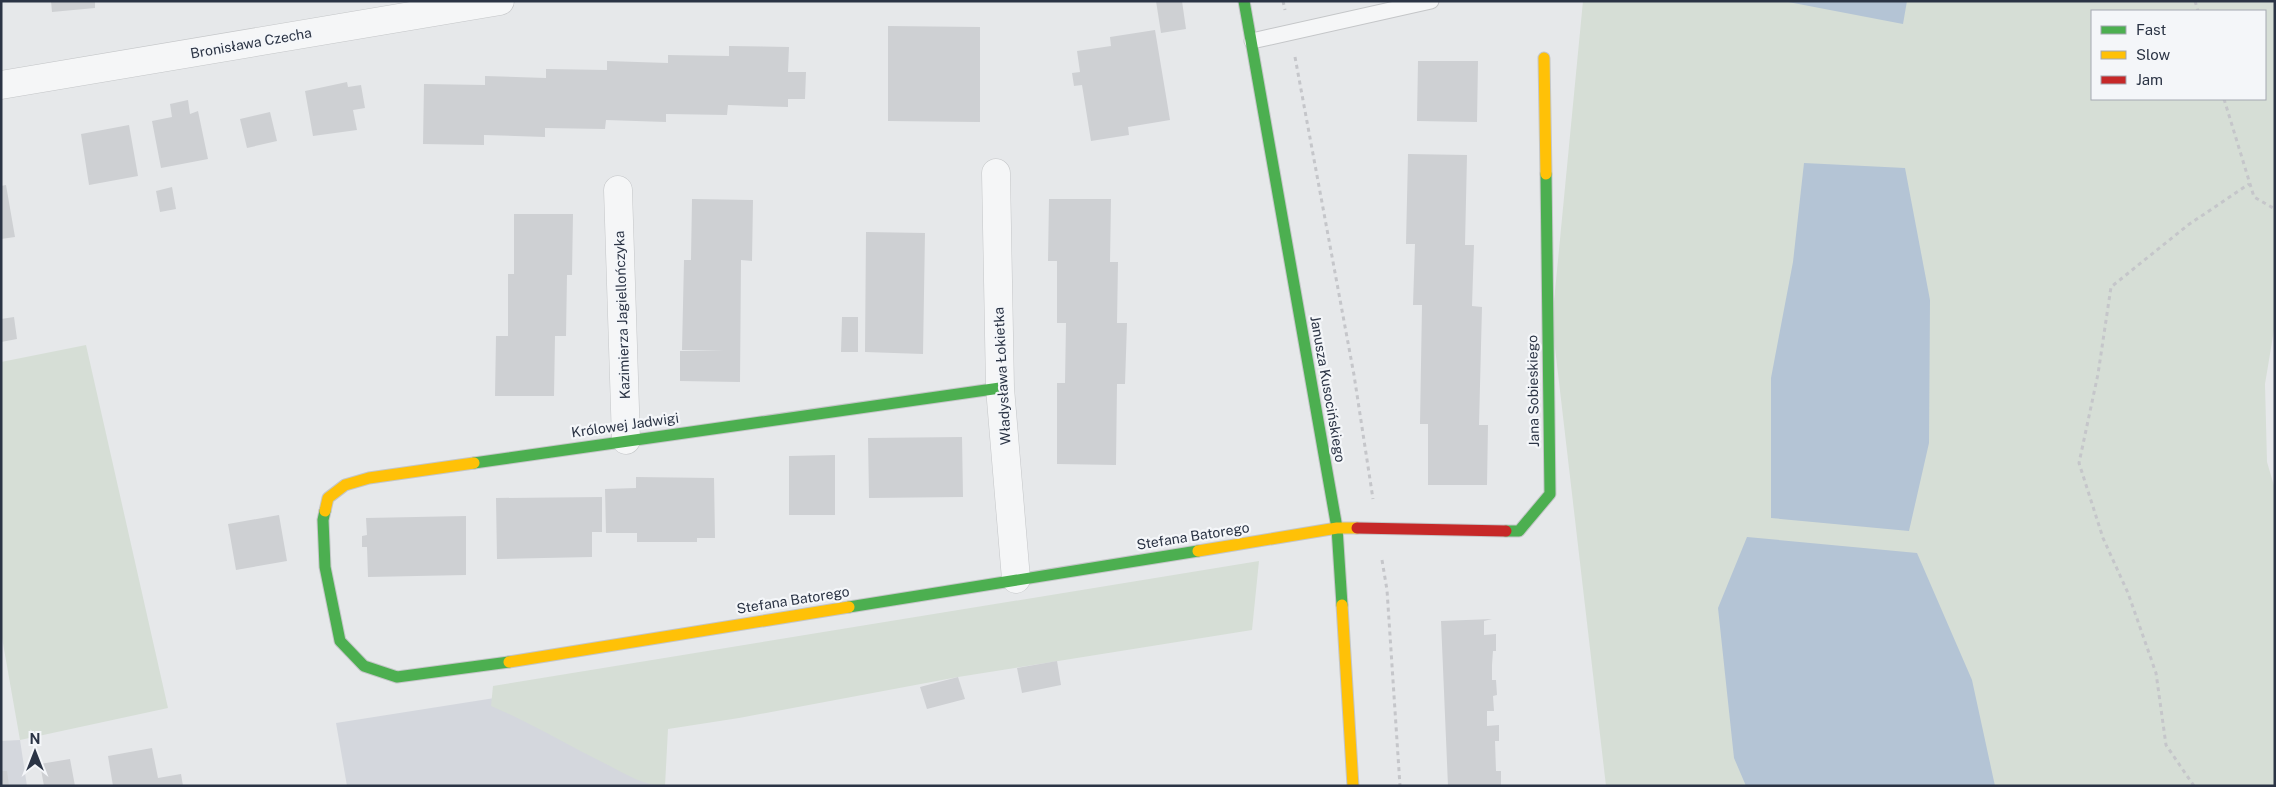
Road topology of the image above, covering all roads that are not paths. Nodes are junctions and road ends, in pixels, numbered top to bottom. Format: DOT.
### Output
graph roads {
  1 [pos="500,1"];
  2 [pos="1244,1"];
  3 [pos="1431,1"];
  4 [pos="1252,41"];
  5 [pos="1544,58"];
  6 [pos="1,85"];
  7 [pos="996,173"];
  8 [pos="618,190"];
  9 [pos="1000,388"];
  10 [pos="626,440"];
  11 [pos="1337,528"];
  12 [pos="326,567"];
  13 [pos="1016,579"];
  14 [pos="1353,786"];
  1 -- 6 [label="street, Bronisława Czecha"];
  2 -- 4 [label="street, Janusza Kusocińskiego"];
  3 -- 4 [label="lane"];
  4 -- 11 [label="street, Janusza Kusocińskiego"];
  5 -- 11 [label="street, Jana Sobieskiego"];
  7 -- 9 [label="street, Władysława Łokietka"];
  8 -- 10 [label="street, Kazimierza Jagiellończyka"];
  9 -- 10 [label="street, Królowej Jadwigi"];
  9 -- 13 [label="street, Władysława Łokietka"];
  10 -- 12 [label="street, Królowej Jadwigi"];
  11 -- 13 [label="street, Stefana Batorego"];
  11 -- 14 [label="street, Janusza Kusocińskiego"];
  12 -- 13 [label="street, Stefana Batorego"];
}
